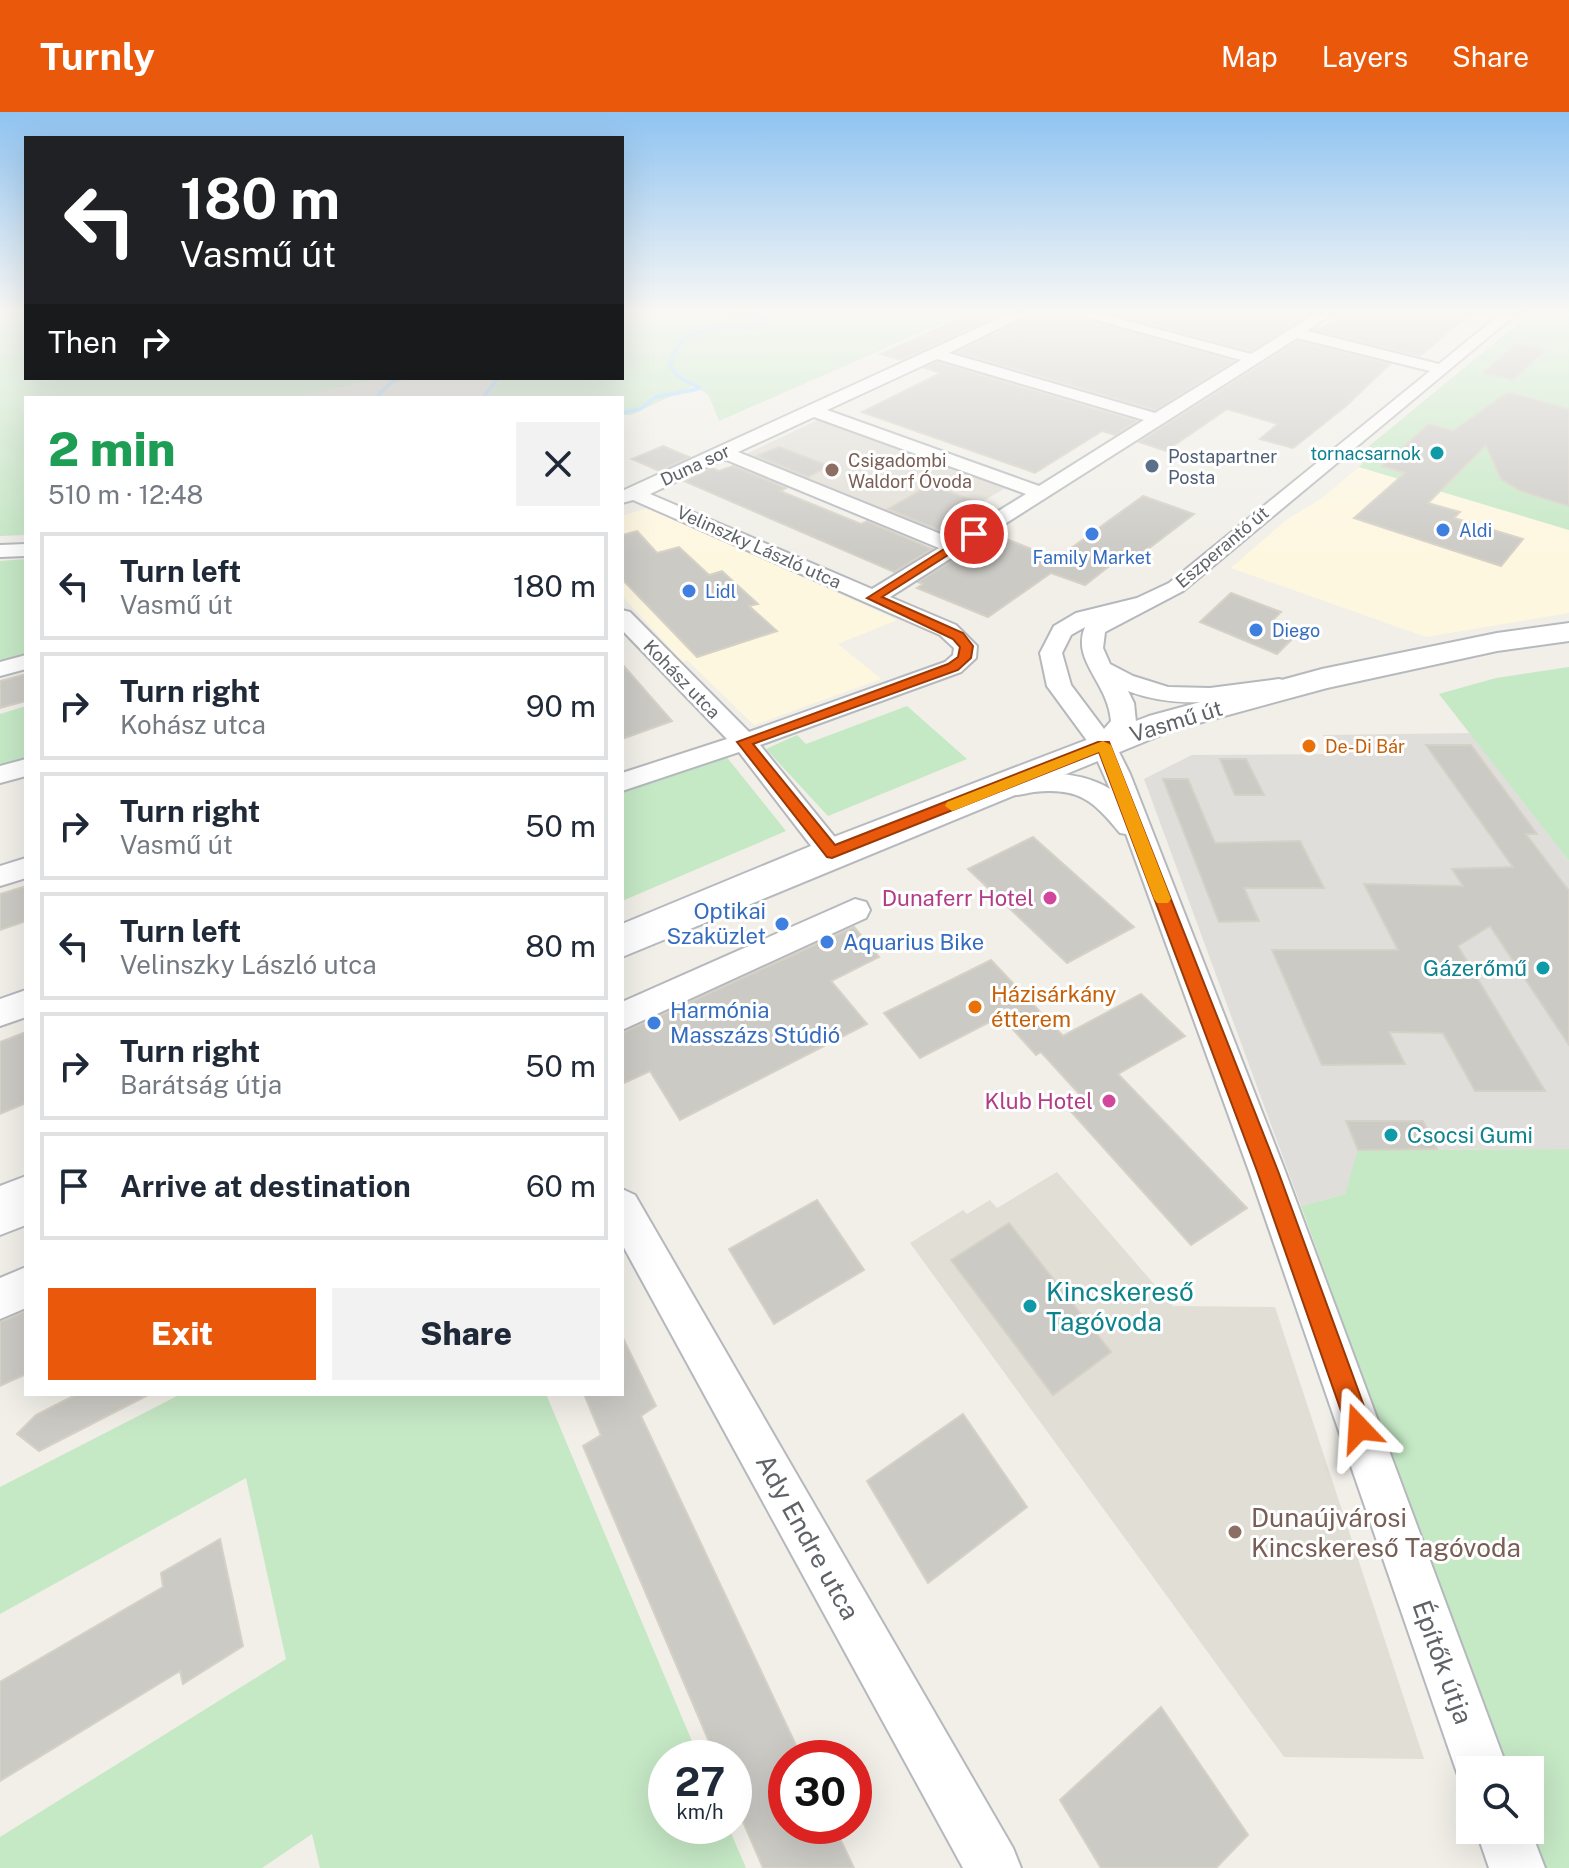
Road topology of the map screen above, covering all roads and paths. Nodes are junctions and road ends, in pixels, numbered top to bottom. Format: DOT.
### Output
graph roads {
  1 [pos="849,392"];
  2 [pos="1066,392"];
  3 [pos="1200,392"];
  4 [pos="1412,392"];
  5 [pos="810,410"];
  6 [pos="1157,419"];
  7 [pos="722,452"];
  8 [pos="1039,492"];
  9 [pos="628,495"];
  10 [pos="954,547"];
  11 [pos="24,550"];
  12 [pos="0,551"];
  13 [pos="873,598"];
  14 [pos="1152,601"];
  15 [pos="624,619"];
  16 [pos="1569,632"];
  17 [pos="24,663"];
  18 [pos="0,669"];
  19 [pos="1103,669"];
  20 [pos="1322,679"];
  21 [pos="744,742"];
  22 [pos="1103,745"];
  23 [pos="24,768"];
  24 [pos="0,775"];
  25 [pos="624,781"];
  26 [pos="991,790"];
  27 [pos="1143,842"];
  28 [pos="832,853"];
  29 [pos="24,869"];
  30 [pos="0,876"];
  31 [pos="855,910"];
  32 [pos="624,940"];
  33 [pos="24,1004"];
  34 [pos="0,1013"];
  35 [pos="624,1016"];
  36 [pos="24,1201"];
  37 [pos="0,1211"];
  38 [pos="624,1211"];
  39 [pos="24,1288"];
  40 [pos="0,1299"];
  41 [pos="1477,1756"];
  42 [pos="1508,1844"];
  43 [pos="993,1868"];
  44 [pos="1517,1868"];
  1 -- 5 [label="street, Duna sor"];
  2 -- 6 [label="street"];
  3 -- 6 [label="street"];
  4 -- 14 [label="street, Eszperantó út"];
  5 -- 7 [label="street, Duna sor"];
  5 -- 8 [label="street"];
  6 -- 8 [label="street"];
  7 -- 9 [label="street, Duna sor"];
  7 -- 10 [label="street"];
  8 -- 10 [label="street"];
  9 -- 13 [label="street, Velinszky László utca"];
  10 -- 13 [label="street"];
  11 -- 12 [label="street"];
  13 -- 21 [label="street, Velinszky László utca"];
  14 -- 19 [label="street, Eszperantó út"];
  14 -- 22 [label="street, Eszperantó út"];
  15 -- 21 [label="street, Kohász utca"];
  16 -- 20 [label="street, Vasmű út"];
  17 -- 18 [label="street"];
  19 -- 20 [label="street"];
  19 -- 22 [label="street, Eszperantó út"];
  20 -- 22 [label="street, Vasmű út"];
  21 -- 25 [label="street"];
  21 -- 28 [label="street, Kohász utca"];
  22 -- 26 [label="street, Vasmű út"];
  22 -- 27 [label="street, Építők útja"];
  23 -- 24 [label="street"];
  26 -- 27 [label="street"];
  26 -- 28 [label="street, Vasmű út"];
  27 -- 41 [label="street, Építők útja"];
  28 -- 32 [label="street, Vasmű út"];
  29 -- 30 [label="street"];
  31 -- 35 [label="street"];
  33 -- 34 [label="street"];
  36 -- 37 [label="street"];
  38 -- 43 [label="street, Ady Endre utca"];
  39 -- 40 [label="street"];
  42 -- 44 [label="street"];
}
